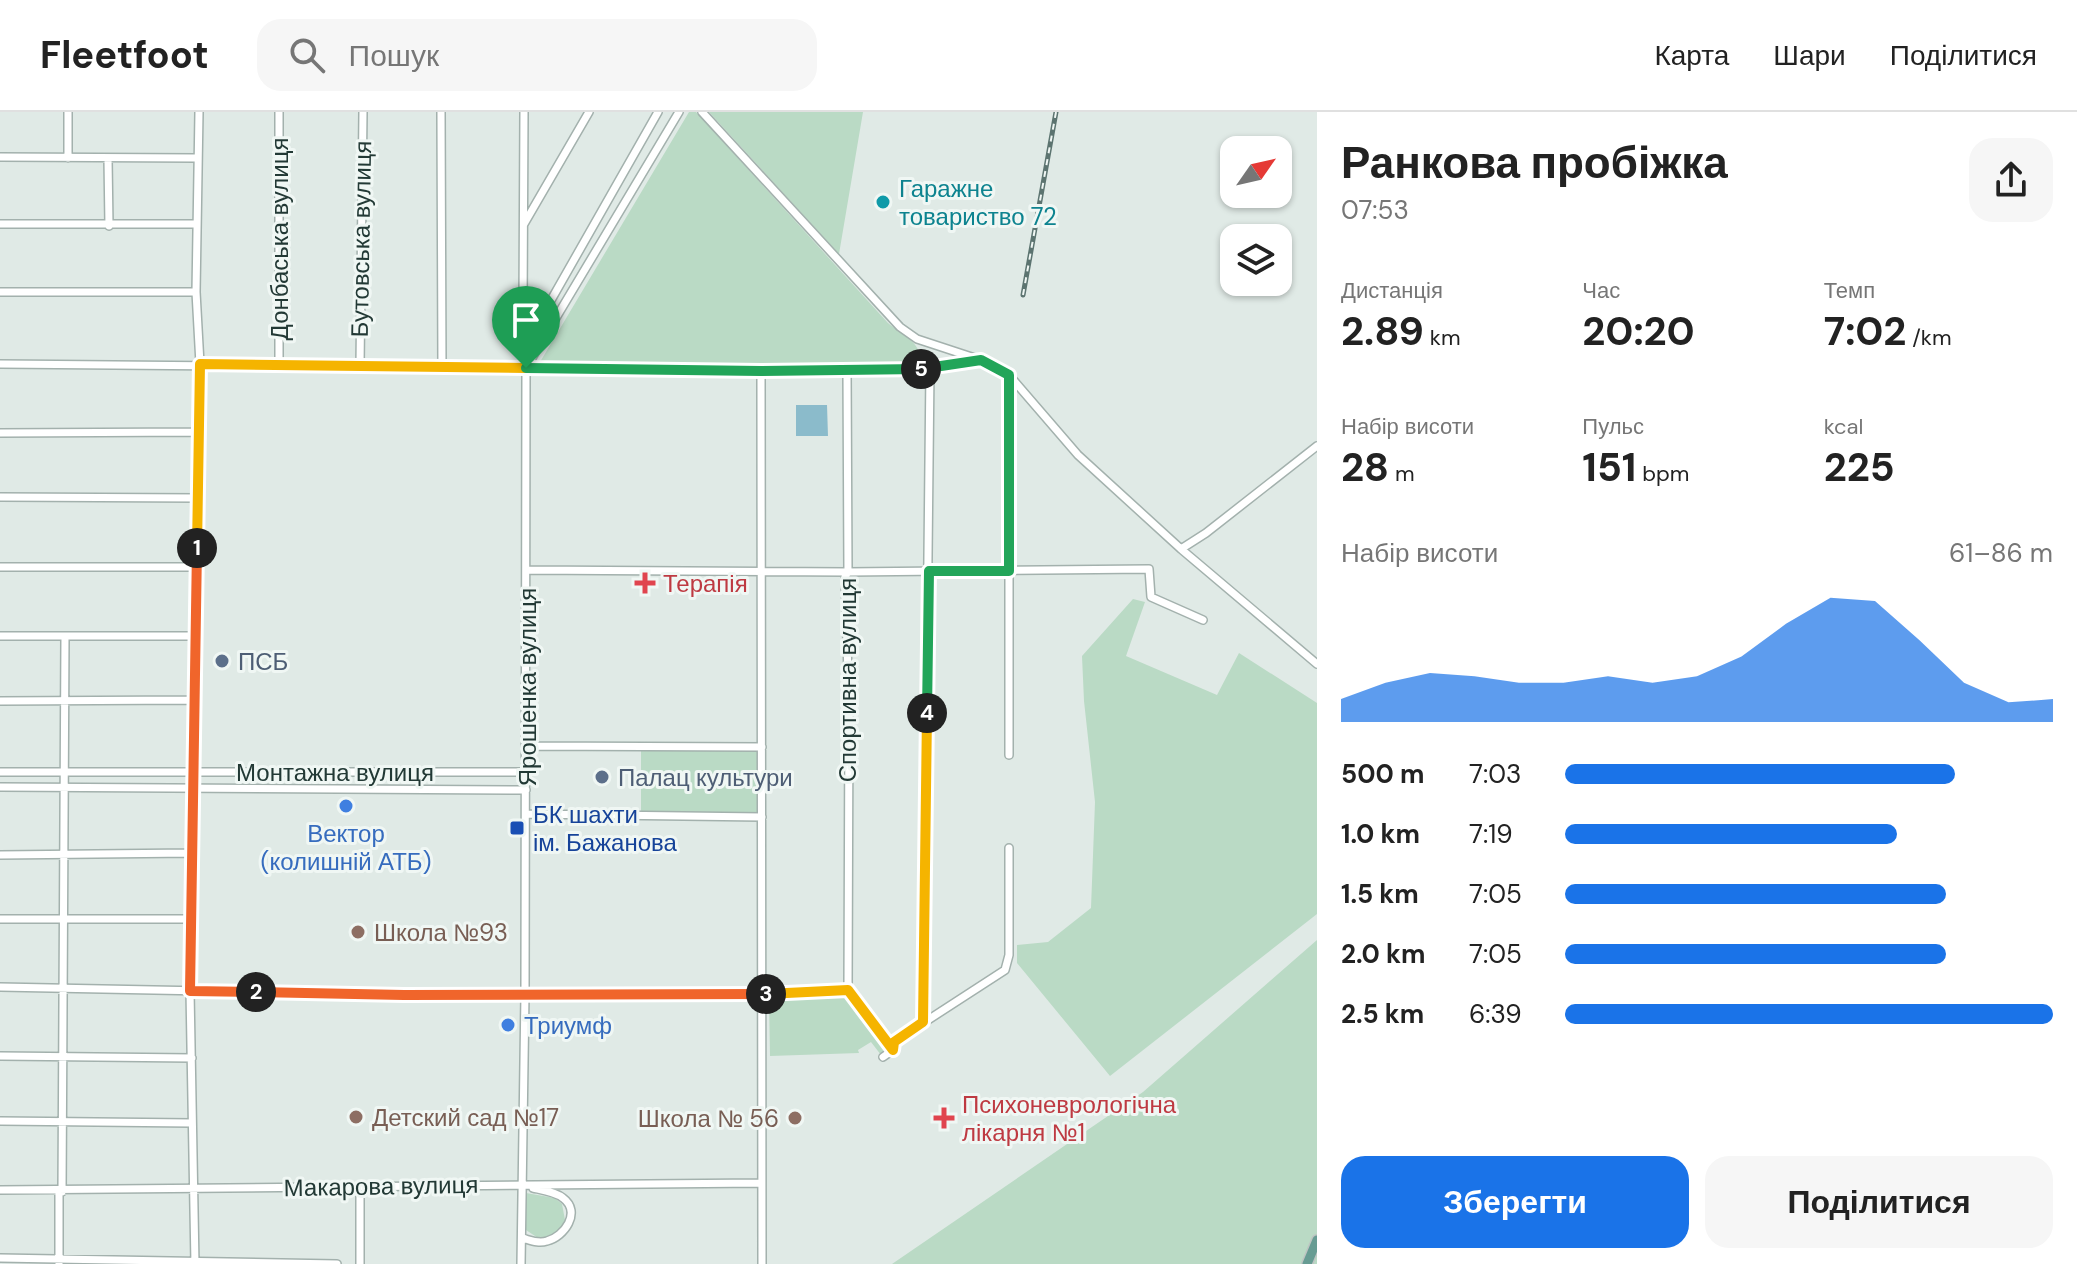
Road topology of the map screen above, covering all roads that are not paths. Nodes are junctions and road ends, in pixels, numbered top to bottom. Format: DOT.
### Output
graph roads {
  1 [pos="68,112"];
  2 [pos="199,112"];
  3 [pos="279,112"];
  4 [pos="363,112"];
  5 [pos="441,112"];
  6 [pos="524,112"];
  7 [pos="589,112"];
  8 [pos="658,112"];
  9 [pos="679,112"];
  10 [pos="702,112"];
  11 [pos="0,157"];
  12 [pos="68,158"];
  13 [pos="196,158"];
  14 [pos="108,159"];
  15 [pos="0,224"];
  16 [pos="197,224"];
  17 [pos="109,226"];
  18 [pos="523,226"];
  19 [pos="0,292"];
  20 [pos="196,292"];
  21 [pos="523,307"];
  22 [pos="981,360"];
  23 [pos="0,364"];
  24 [pos="200,364"];
  25 [pos="279,365"];
  26 [pos="360,366"];
  27 [pos="526,368"];
  28 [pos="442,369"];
  29 [pos="930,369"];
  30 [pos="847,370"];
  31 [pos="761,371"];
  32 [pos="1009,375"];
  33 [pos="199,432"];
  34 [pos="0,433"];
  35 [pos="1317,446"];
  36 [pos="0,497"];
  37 [pos="199,498"];
  38 [pos="1181,549"];
  39 [pos="0,567"];
  40 [pos="197,567"];
  41 [pos="527,570"];
  42 [pos="762,570"];
  43 [pos="929,571"];
  44 [pos="1009,571"];
  45 [pos="848,572"];
  46 [pos="1203,620"];
  47 [pos="0,636"];
  48 [pos="65,636"];
  49 [pos="195,636"];
  50 [pos="1317,664"];
  51 [pos="65,700"];
  52 [pos="194,700"];
  53 [pos="0,701"];
  54 [pos="526,746"];
  55 [pos="762,747"];
  56 [pos="1009,755"];
  57 [pos="0,772"];
  58 [pos="63,772"];
  59 [pos="193,772"];
  60 [pos="526,772"];
  61 [pos="0,787"];
  62 [pos="63,787"];
  63 [pos="192,788"];
  64 [pos="526,790"];
  65 [pos="526,814"];
  66 [pos="762,817"];
  67 [pos="1009,848"];
  68 [pos="192,853"];
  69 [pos="64,854"];
  70 [pos="0,855"];
  71 [pos="0,919"];
  72 [pos="64,919"];
  73 [pos="191,919"];
  74 [pos="0,987"];
  75 [pos="63,988"];
  76 [pos="848,990"];
  77 [pos="190,991"];
  78 [pos="525,994"];
  79 [pos="762,995"];
  80 [pos="923,1022"];
  81 [pos="893,1050"];
  82 [pos="0,1056"];
  83 [pos="62,1057"];
  84 [pos="883,1057"];
  85 [pos="192,1058"];
  86 [pos="0,1121"];
  87 [pos="62,1123"];
  88 [pos="192,1123"];
  89 [pos="761,1183"];
  90 [pos="523,1185"];
  91 [pos="360,1186"];
  92 [pos="194,1189"];
  93 [pos="0,1190"];
  94 [pos="61,1192"];
  95 [pos="522,1238"];
  96 [pos="1317,1240"];
  97 [pos="0,1258"];
  98 [pos="60,1261"];
  99 [pos="195,1263"];
  100 [pos="337,1264"];
  101 [pos="360,1264"];
  102 [pos="521,1264"];
  103 [pos="762,1264"];
  104 [pos="1307,1264"];
  1 -- 12 [label="street"];
  2 -- 13 [label="street"];
  3 -- 25 [label="street, Донбаська вулиця"];
  4 -- 26 [label="street, Бутовська вулиця"];
  5 -- 28 [label="street"];
  6 -- 18 [label="street, Ярошенка вулиця"];
  7 -- 18 [label="street"];
  8 -- 21 [label="street"];
  9 -- 27 [label="street"];
  10 -- 22 [label="street"];
  11 -- 12 [label="street"];
  12 -- 14 [label="street"];
  13 -- 14 [label="street"];
  13 -- 16 [label="street"];
  14 -- 17 [label="street"];
  15 -- 17 [label="street"];
  16 -- 17 [label="street"];
  16 -- 20 [label="street"];
  18 -- 21 [label="street, Ярошенка вулиця"];
  19 -- 20 [label="street"];
  20 -- 24 [label="street"];
  21 -- 27 [label="street, Ярошенка вулиця"];
  22 -- 29 [label="street"];
  22 -- 32 [label="street"];
  23 -- 24 [label="street"];
  24 -- 25 [label="street"];
  24 -- 33 [label="street"];
  25 -- 26 [label="street"];
  26 -- 28 [label="street"];
  27 -- 28 [label="street"];
  27 -- 31 [label="street"];
  27 -- 41 [label="street, Ярошенка вулиця"];
  29 -- 30 [label="street"];
  29 -- 43 [label="street"];
  30 -- 31 [label="street"];
  30 -- 45 [label="street, Спортивна вулиця"];
  31 -- 42 [label="street"];
  32 -- 38 [label="street"];
  32 -- 44 [label="street"];
  33 -- 34 [label="street"];
  33 -- 37 [label="street"];
  35 -- 38 [label="street"];
  36 -- 37 [label="street"];
  37 -- 40 [label="street"];
  38 -- 50 [label="street"];
  39 -- 40 [label="street"];
  40 -- 49 [label="street"];
  41 -- 42 [label="street"];
  41 -- 54 [label="street, Ярошенка вулиця"];
  42 -- 45 [label="street"];
  42 -- 55 [label="street"];
  43 -- 44 [label="street"];
  43 -- 45 [label="street"];
  43 -- 80 [label="street"];
  44 -- 46 [label="street"];
  44 -- 56 [label="street"];
  45 -- 76 [label="street, Спортивна вулиця"];
  47 -- 48 [label="street"];
  48 -- 49 [label="street"];
  48 -- 51 [label="street"];
  49 -- 52 [label="street"];
  51 -- 52 [label="street"];
  51 -- 53 [label="street"];
  51 -- 58 [label="street"];
  52 -- 59 [label="street"];
  54 -- 55 [label="street"];
  54 -- 60 [label="street, Ярошенка вулиця"];
  55 -- 66 [label="street"];
  57 -- 58 [label="street, Монтажна вулиця"];
  58 -- 59 [label="street, Монтажна вулиця"];
  58 -- 62 [label="street"];
  59 -- 60 [label="street, Монтажна вулиця"];
  59 -- 63 [label="street"];
  60 -- 64 [label="street, Ярошенка вулиця"];
  61 -- 62 [label="street, Монтажна вулиця"];
  62 -- 63 [label="street, Монтажна вулиця"];
  62 -- 69 [label="street"];
  63 -- 64 [label="street, Монтажна вулиця"];
  63 -- 68 [label="street"];
  64 -- 65 [label="street, Ярошенка вулиця"];
  65 -- 66 [label="street"];
  65 -- 78 [label="street, Ярошенка вулиця"];
  66 -- 79 [label="street"];
  67 -- 80 [label="street"];
  68 -- 69 [label="street"];
  68 -- 73 [label="street"];
  69 -- 70 [label="street"];
  69 -- 72 [label="street"];
  71 -- 72 [label="street"];
  72 -- 73 [label="street"];
  72 -- 75 [label="street"];
  73 -- 77 [label="street"];
  74 -- 75 [label="street"];
  75 -- 77 [label="street"];
  75 -- 83 [label="street"];
  76 -- 79 [label="street"];
  76 -- 81 [label="street"];
  77 -- 78 [label="street"];
  77 -- 85 [label="street"];
  78 -- 79 [label="street"];
  78 -- 90 [label="street, Ярошенка вулиця"];
  79 -- 89 [label="street"];
  80 -- 81 [label="street"];
  81 -- 84 [label="street"];
  82 -- 83 [label="street"];
  83 -- 85 [label="street"];
  83 -- 87 [label="street"];
  85 -- 88 [label="street"];
  86 -- 87 [label="street"];
  87 -- 88 [label="street"];
  87 -- 94 [label="street"];
  88 -- 92 [label="street"];
  89 -- 90 [label="street, Макарова вулиця"];
  89 -- 103 [label="street"];
  90 -- 91 [label="street, Макарова вулиця"];
  90 -- 95 [label="street, Ярошенка вулиця"];
  90 -- 95 [label="street"];
  91 -- 92 [label="street, Макарова вулиця"];
  91 -- 101 [label="street"];
  92 -- 94 [label="street, Макарова вулиця"];
  92 -- 99 [label="street"];
  93 -- 94 [label="street, Макарова вулиця"];
  94 -- 98 [label="street"];
  95 -- 102 [label="street, Ярошенка вулиця"];
  96 -- 104 [label="main road"];
  97 -- 98 [label="street"];
  98 -- 99 [label="street"];
  99 -- 100 [label="street"];
}
